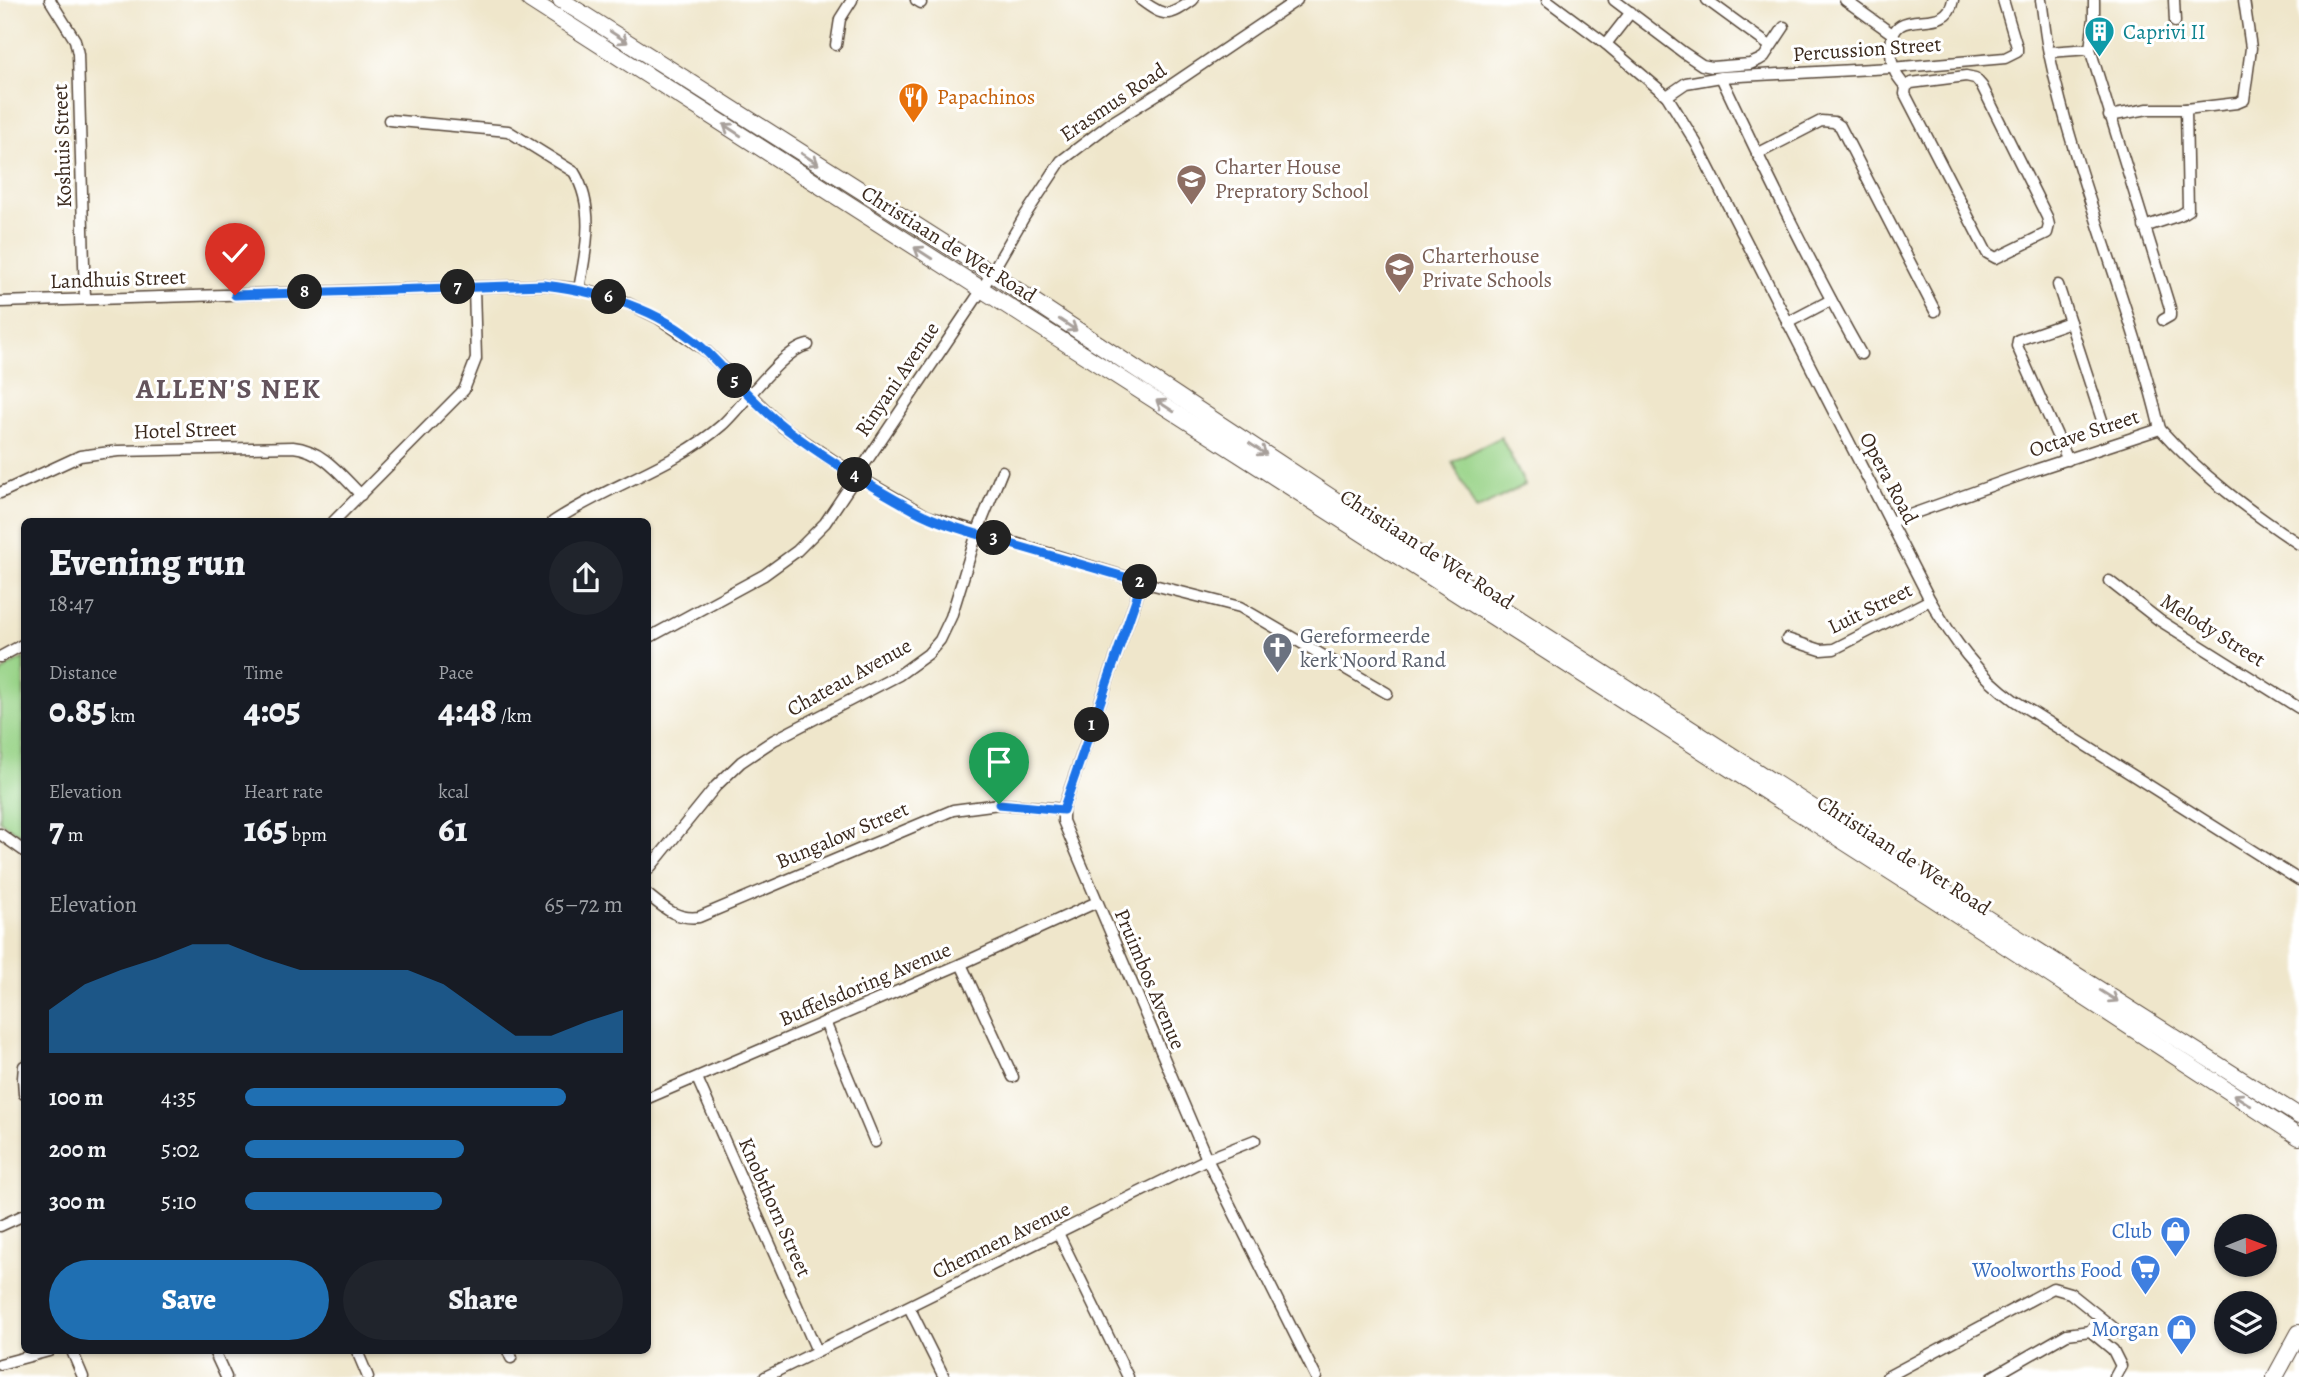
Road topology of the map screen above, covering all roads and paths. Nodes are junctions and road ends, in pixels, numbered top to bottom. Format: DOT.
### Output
graph roads {
  1 [pos="50,0"];
  2 [pos="530,0"];
  3 [pos="561,0"];
  4 [pos="852,0"];
  5 [pos="1141,0"];
  6 [pos="1194,0"];
  7 [pos="1297,0"];
  8 [pos="1547,0"];
  9 [pos="1614,0"];
  10 [pos="1707,0"];
  11 [pos="1731,0"];
  12 [pos="1845,0"];
  13 [pos="1953,0"];
  14 [pos="2003,0"];
  15 [pos="2041,0"];
  16 [pos="2094,0"];
  17 [pos="2174,0"];
  18 [pos="2244,0"];
  19 [pos="1722,11"];
  20 [pos="1631,12"];
  21 [pos="2175,22"];
  22 [pos="1783,27"];
  23 [pos="1891,33"];
  24 [pos="1606,44"];
  25 [pos="836,45"];
  26 [pos="1770,46"];
  27 [pos="2090,49"];
  28 [pos="2049,52"];
  29 [pos="1891,68"];
  30 [pos="1721,77"];
  31 [pos="1902,82"];
  32 [pos="1667,96"];
  33 [pos="2186,109"];
  34 [pos="2109,116"];
  35 [pos="389,120"];
  36 [pos="1757,154"];
  37 [pos="2144,227"];
  38 [pos="991,273"];
  39 [pos="2058,285"];
  40 [pos="474,287"];
  41 [pos="579,289"];
  42 [pos="981,290"];
  43 [pos="85,299"];
  44 [pos="1831,300"];
  45 [pos="0,302"];
  46 [pos="1935,311"];
  47 [pos="2163,320"];
  48 [pos="2070,322"];
  49 [pos="1787,323"];
  50 [pos="808,345"];
  51 [pos="1861,354"];
  52 [pos="750,397"];
  53 [pos="2102,420"];
  54 [pos="2160,429"];
  55 [pos="2068,460"];
  56 [pos="1002,471"];
  57 [pos="855,475"];
  58 [pos="0,493"];
  59 [pos="361,495"];
  60 [pos="337,518"];
  61 [pos="560,518"];
  62 [pos="1890,522"];
  63 [pos="977,533"];
  64 [pos="2299,544"];
  65 [pos="2109,581"];
  66 [pos="1142,582"];
  67 [pos="1930,600"];
  68 [pos="651,636"];
  69 [pos="1787,639"];
  70 [pos="21,646"];
  71 [pos="0,657"];
  72 [pos="1387,694"];
  73 [pos="2299,708"];
  74 [pos="1063,810"];
  75 [pos="0,834"];
  76 [pos="21,849"];
  77 [pos="651,866"];
  78 [pos="2299,880"];
  79 [pos="651,897"];
  80 [pos="1097,902"];
  81 [pos="961,964"];
  82 [pos="825,1022"];
  83 [pos="1013,1077"];
  84 [pos="697,1078"];
  85 [pos="651,1097"];
  86 [pos="2299,1116"];
  87 [pos="2299,1137"];
  88 [pos="1255,1140"];
  89 [pos="875,1142"];
  90 [pos="1207,1159"];
  91 [pos="21,1216"];
  92 [pos="0,1226"];
  93 [pos="1058,1233"];
  94 [pos="909,1307"];
  95 [pos="2099,1316"];
  96 [pos="2090,1331"];
  97 [pos="2120,1333"];
  98 [pos="2299,1334"];
  99 [pos="817,1352"];
  100 [pos="38,1354"];
  101 [pos="73,1354"];
  102 [pos="215,1354"];
  103 [pos="358,1354"];
  104 [pos="0,1364"];
  105 [pos="83,1377"];
  106 [pos="226,1377"];
  107 [pos="368,1377"];
  108 [pos="765,1377"];
  109 [pos="944,1377"];
  110 [pos="1129,1377"];
  111 [pos="1316,1377"];
  112 [pos="1887,1377"];
  113 [pos="1992,1377"];
  114 [pos="2115,1377"];
  115 [pos="2275,1377"];
  1 -- 43 [label="street, Koshuis Street"];
  42 -- 2 [label="main road, Christiaan de Wet Road, one-way"];
  3 -- 38 [label="main road, Christiaan de Wet Road, one-way"];
  4 -- 25 [label="street"];
  5 -- 6 [label="street"];
  7 -- 38 [label="street, Erasmus Road"];
  8 -- 24 [label="street, Opera Road"];
  9 -- 20 [label="street"];
  10 -- 19 [label="street"];
  11 -- 19 [label="street"];
  12 -- 23 [label="street"];
  13 -- 23 [label="street"];
  14 -- 29 [label="street, Percussion Street"];
  15 -- 28 [label="street"];
  16 -- 27 [label="street"];
  17 -- 21 [label="street"];
  18 -- 33 [label="street"];
  19 -- 26 [label="street"];
  20 -- 24 [label="street"];
  20 -- 26 [label="street"];
  22 -- 26 [label="street"];
  23 -- 29 [label="street"];
  24 -- 32 [label="street, Opera Road"];
  27 -- 28 [label="street"];
  27 -- 34 [label="street"];
  28 -- 54 [label="street"];
  29 -- 30 [label="street, Percussion Street"];
  29 -- 31 [label="street"];
  30 -- 32 [label="street, Percussion Street"];
  30 -- 36 [label="street"];
  31 -- 31 [label="street"];
  32 -- 49 [label="street, Opera Road"];
  33 -- 34 [label="street"];
  33 -- 37 [label="street"];
  34 -- 37 [label="street"];
  35 -- 41 [label="street"];
  36 -- 44 [label="street"];
  36 -- 46 [label="street"];
  37 -- 47 [label="street"];
  38 -- 42 [label="street, Erasmus Road"];
  38 -- 86 [label="main road, Christiaan de Wet Road, one-way"];
  39 -- 48 [label="street"];
  40 -- 41 [label="street, Landhuis Street"];
  40 -- 43 [label="street, Landhuis Street"];
  40 -- 59 [label="street"];
  41 -- 52 [label="street, Landhuis Street"];
  42 -- 57 [label="street, Rinyani Avenue"];
  87 -- 42 [label="main road, Christiaan de Wet Road, one-way"];
  43 -- 45 [label="street, Landhuis Street"];
  44 -- 49 [label="street"];
  44 -- 51 [label="street"];
  48 -- 53 [label="street"];
  48 -- 55 [label="street"];
  49 -- 62 [label="street, Opera Road"];
  50 -- 52 [label="street"];
  52 -- 57 [label="street, Landhuis Street"];
  52 -- 61 [label="street"];
  54 -- 55 [label="street, Octave Street"];
  54 -- 64 [label="street, Octave Street"];
  55 -- 62 [label="street, Octave Street"];
  56 -- 63 [label="street, Chateau Avenue"];
  57 -- 63 [label="street, Landhuis Street"];
  57 -- 68 [label="street, Rinyani Avenue"];
  58 -- 59 [label="street, Hotel Street"];
  59 -- 60 [label="street"];
  62 -- 67 [label="street, Opera Road"];
  63 -- 66 [label="street, Landhuis Street"];
  63 -- 77 [label="street, Chateau Avenue"];
  65 -- 73 [label="street, Melody Street"];
  66 -- 72 [label="street, Landhuis Street"];
  66 -- 74 [label="street"];
  67 -- 69 [label="street, Luit Street"];
  67 -- 78 [label="street, Opera Road"];
  70 -- 71 [label="street"];
  74 -- 79 [label="street, Bungalow Street"];
  74 -- 80 [label="street, Pruimbos Avenue"];
  75 -- 76 [label="street"];
  80 -- 81 [label="street, Buffelsdoring Avenue"];
  80 -- 90 [label="street, Pruimbos Avenue"];
  81 -- 82 [label="street, Buffelsdoring Avenue"];
  81 -- 83 [label="street"];
  82 -- 84 [label="street, Buffelsdoring Avenue"];
  82 -- 89 [label="street"];
  84 -- 85 [label="street, Buffelsdoring Avenue"];
  84 -- 99 [label="street, Knobthorn Street"];
  88 -- 90 [label="street, Chemnen Avenue"];
  90 -- 93 [label="street, Chemnen Avenue"];
  90 -- 111 [label="street, Pruimbos Avenue"];
  91 -- 92 [label="street"];
  93 -- 94 [label="street, Chemnen Avenue"];
  93 -- 110 [label="street"];
  94 -- 99 [label="street, Chemnen Avenue"];
  94 -- 109 [label="street"];
  95 -- 96 [label="street"];
  95 -- 97 [label="street"];
  95 -- 112 [label="street"];
  96 -- 113 [label="street"];
  96 -- 114 [label="street"];
  98 -- 115 [label="main road"];
  99 -- 108 [label="street, Chemnen Avenue"];
  100 -- 104 [label="street"];
  101 -- 105 [label="street"];
  102 -- 106 [label="street"];
  103 -- 107 [label="street"];
}
